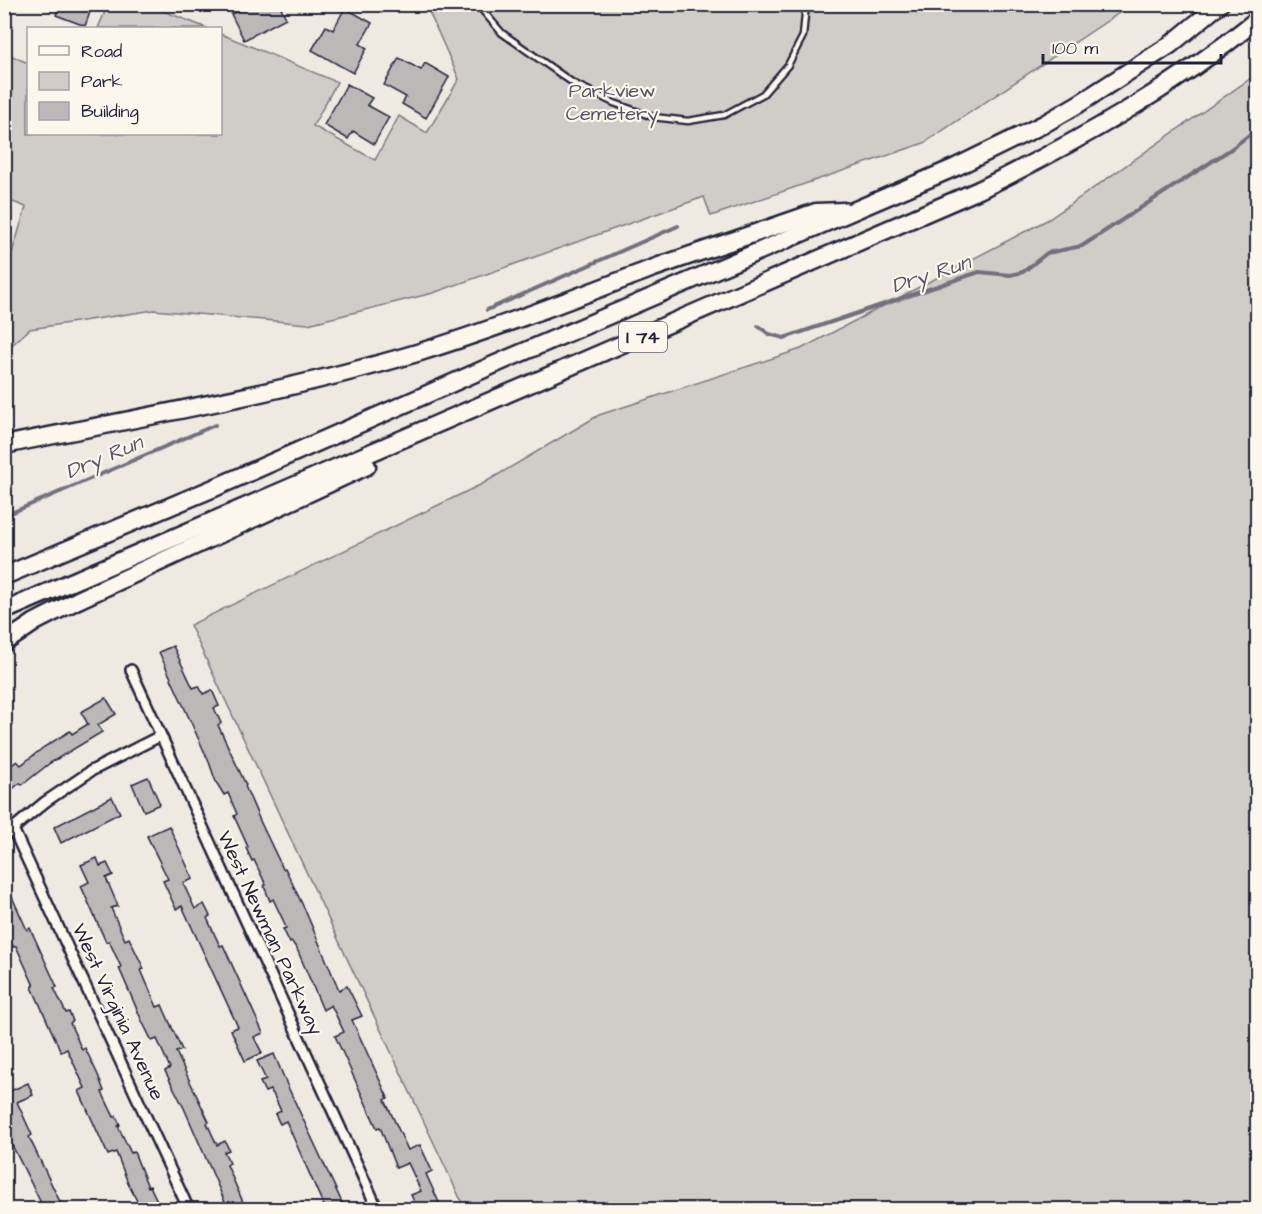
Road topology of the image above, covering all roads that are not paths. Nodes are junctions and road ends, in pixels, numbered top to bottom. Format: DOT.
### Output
graph roads {
  1 [pos="477,4"];
  2 [pos="806,4"];
  3 [pos="949,4"];
  4 [pos="968,4"];
  5 [pos="1220,4"];
  6 [pos="1257,18"];
  7 [pos="854,211"];
  8 [pos="604,354"];
  9 [pos="4,445"];
  10 [pos="4,576"];
  11 [pos="4,611"];
  12 [pos="4,643"];
  13 [pos="131,670"];
  14 [pos="160,736"];
  15 [pos="13,829"];
  16 [pos="4,836"];
  17 [pos="189,1209"];
  18 [pos="378,1209"];
  1 -- 2 [label="lane"];
  3 -- 4 [label="lane"];
  5 -- 7 [label="highway, I 74"];
  6 -- 8 [label="highway, I 74"];
  7 -- 9 [label="highway"];
  7 -- 10 [label="highway, I 74"];
  8 -- 11 [label="highway, I 74"];
  8 -- 12 [label="highway"];
  13 -- 14 [label="street, West Newman Parkway"];
  14 -- 15 [label="street"];
  14 -- 18 [label="street, West Newman Parkway"];
  15 -- 16 [label="street"];
  15 -- 17 [label="street, West Virginia Avenue"];
}
